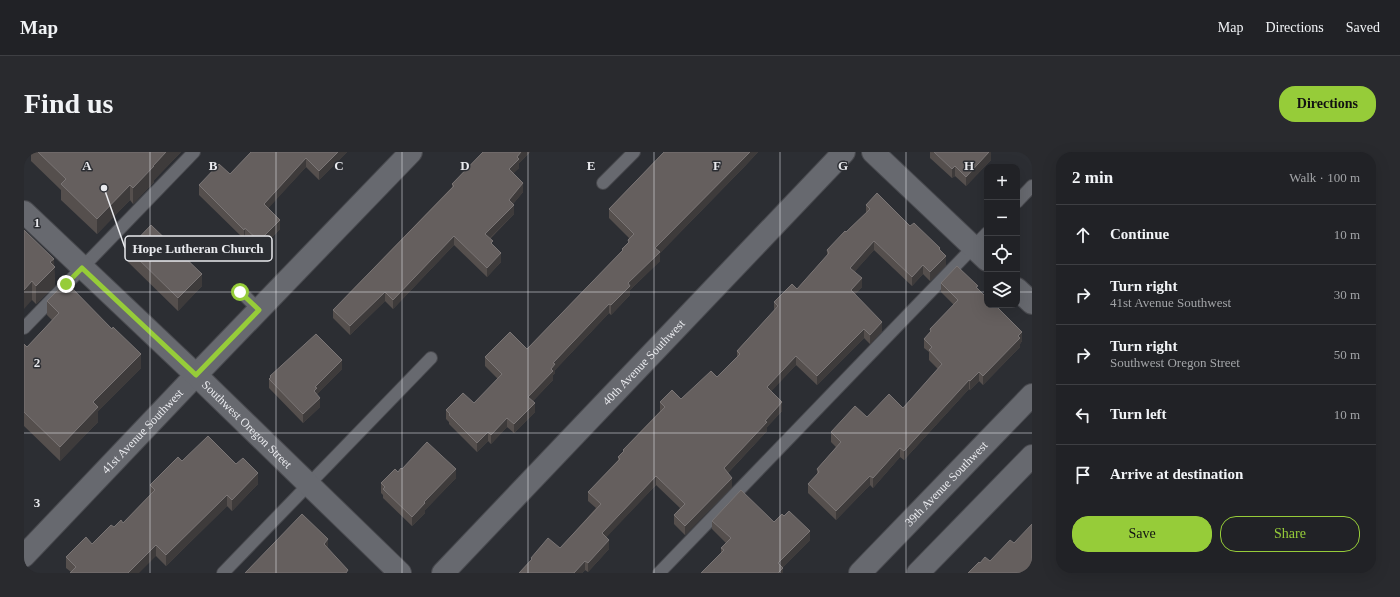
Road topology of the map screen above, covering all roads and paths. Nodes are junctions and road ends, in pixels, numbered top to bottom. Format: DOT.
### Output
graph roads {
  1 [pos="194,152"];
  2 [pos="411,152"];
  3 [pos="634,152"];
  4 [pos="846,152"];
  5 [pos="869,152"];
  6 [pos="873,152"];
  7 [pos="603,183"];
  8 [pos="1032,186"];
  9 [pos="1019,200"];
  10 [pos="24,212"];
  11 [pos="982,247"];
  12 [pos="82,268"];
  13 [pos="240,292"];
  14 [pos="1020,292"];
  15 [pos="1032,303"];
  16 [pos="259,310"];
  17 [pos="24,328"];
  18 [pos="431,358"];
  19 [pos="196,375"];
  20 [pos="1032,395"];
  21 [pos="1032,456"];
  22 [pos="309,485"];
  23 [pos="24,556"];
  24 [pos="223,573"];
  25 [pos="400,573"];
  26 [pos="443,573"];
  27 [pos="658,573"];
  28 [pos="860,573"];
  29 [pos="918,573"];
  1 -- 12 [label="lane"];
  2 -- 16 [label="street, 41st Avenue Southwest"];
  3 -- 7 [label="lane"];
  4 -- 5 [label="street"];
  4 -- 26 [label="street, 40th Avenue Southwest"];
  6 -- 11 [label="street"];
  8 -- 9 [label="lane"];
  10 -- 12 [label="street, Southwest Oregon Street"];
  11 -- 27 [label="lane"];
  12 -- 17 [label="lane"];
  12 -- 19 [label="street, Southwest Oregon Street"];
  13 -- 16 [label="lane"];
  14 -- 15 [label="street"];
  16 -- 19 [label="street, 41st Avenue Southwest"];
  18 -- 22 [label="lane"];
  19 -- 22 [label="street, Southwest Oregon Street"];
  19 -- 23 [label="street, 41st Avenue Southwest"];
  20 -- 28 [label="street, 39th Avenue Southwest"];
  21 -- 29 [label="street"];
  22 -- 24 [label="lane"];
  22 -- 25 [label="street, Southwest Oregon Street"];
}
